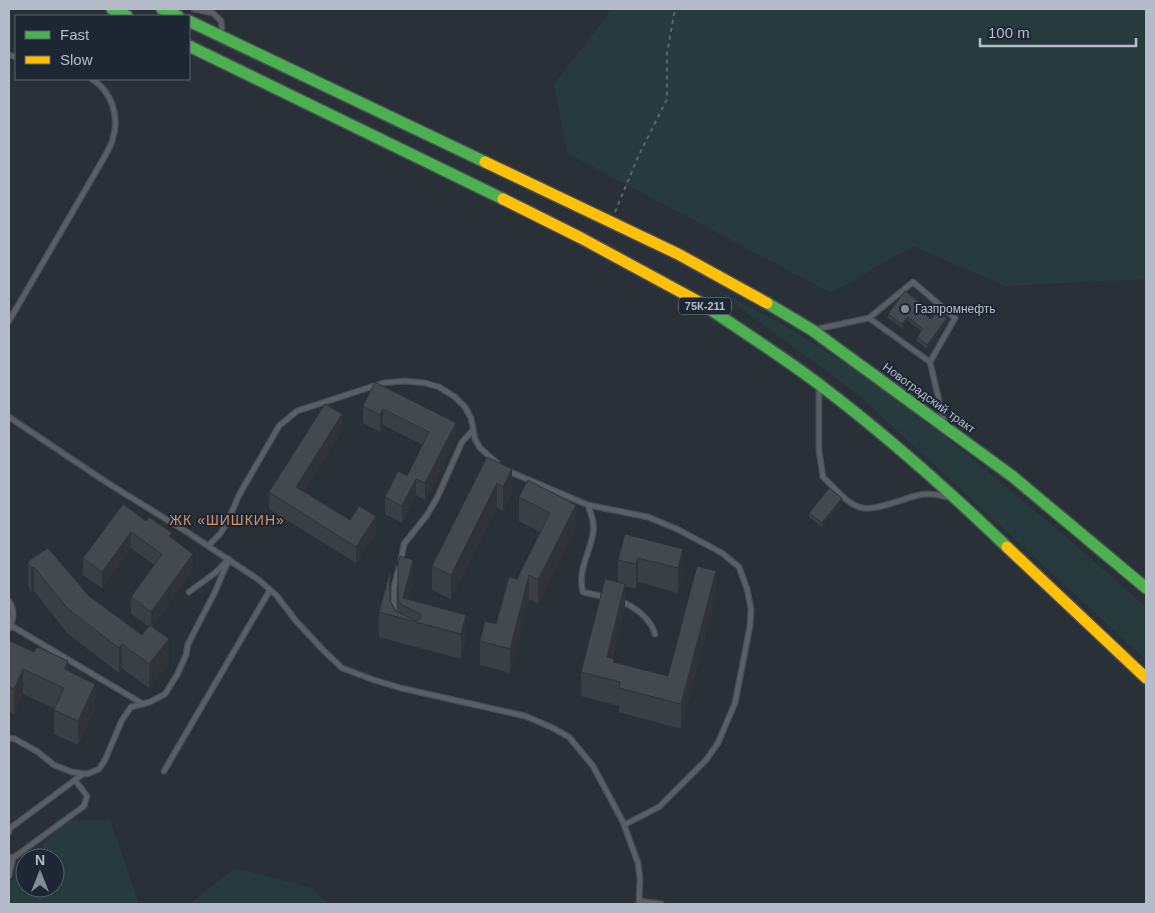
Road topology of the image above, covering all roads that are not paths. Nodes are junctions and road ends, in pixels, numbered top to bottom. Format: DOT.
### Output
graph roads {
  1 [pos="112,9"];
  2 [pos="162,9"];
  3 [pos="194,9"];
  4 [pos="125,15"];
  5 [pos="176,15"];
  6 [pos="190,22"];
  7 [pos="219,36"];
  8 [pos="191,47"];
  9 [pos="93,80"];
  10 [pos="869,318"];
  11 [pos="9,321"];
  12 [pos="812,330"];
  13 [pos="930,362"];
  14 [pos="819,384"];
  15 [pos="9,417"];
  16 [pos="945,426"];
  17 [pos="473,430"];
  18 [pos="963,504"];
  19 [pos="588,505"];
  20 [pos="208,546"];
  21 [pos="229,559"];
  22 [pos="1146,588"];
  23 [pos="270,590"];
  24 [pos="189,592"];
  25 [pos="9,601"];
  26 [pos="394,617"];
  27 [pos="10,626"];
  28 [pos="655,634"];
  29 [pos="1146,678"];
  30 [pos="142,704"];
  31 [pos="9,738"];
  32 [pos="164,771"];
  33 [pos="83,774"];
  34 [pos="75,780"];
  35 [pos="624,825"];
  36 [pos="9,832"];
  37 [pos="11,858"];
  38 [pos="9,876"];
  39 [pos="639,903"];
  40 [pos="661,904"];
  1 -- 4 [label="main road"];
  2 -- 5 [label="main road"];
  3 -- 7 [label="lane"];
  6 -- 7 [label="main road, Новоградский тракт"];
  7 -- 8 [label="main road"];
  7 -- 12 [label="main road, Новоградский тракт"];
  8 -- 14 [label="main road, 75К-211"];
  9 -- 11 [label="lane"];
  10 -- 12 [label="lane"];
  10 -- 13 [label="lane"];
  10 -- 13 [label="lane"];
  12 -- 16 [label="main road, Новоградский тракт"];
  13 -- 16 [label="lane"];
  14 -- 18 [label="main road, 75К-211"];
  14 -- 18 [label="lane"];
  15 -- 20 [label="lane"];
  16 -- 22 [label="main road, Новоградский тракт"];
  17 -- 19 [label="lane"];
  17 -- 20 [label="lane"];
  17 -- 26 [label="lane"];
  18 -- 29 [label="main road, 75К-211"];
  19 -- 28 [label="lane"];
  19 -- 35 [label="lane"];
  20 -- 21 [label="lane"];
  21 -- 23 [label="lane"];
  21 -- 24 [label="lane"];
  21 -- 30 [label="lane"];
  23 -- 32 [label="lane"];
  23 -- 35 [label="lane"];
  25 -- 27 [label="lane"];
  27 -- 30 [label="lane"];
  30 -- 33 [label="lane"];
  31 -- 33 [label="lane"];
  33 -- 34 [label="lane"];
  34 -- 36 [label="lane"];
  34 -- 37 [label="lane"];
  35 -- 39 [label="lane"];
  37 -- 38 [label="lane"];
  39 -- 40 [label="lane"];
}
